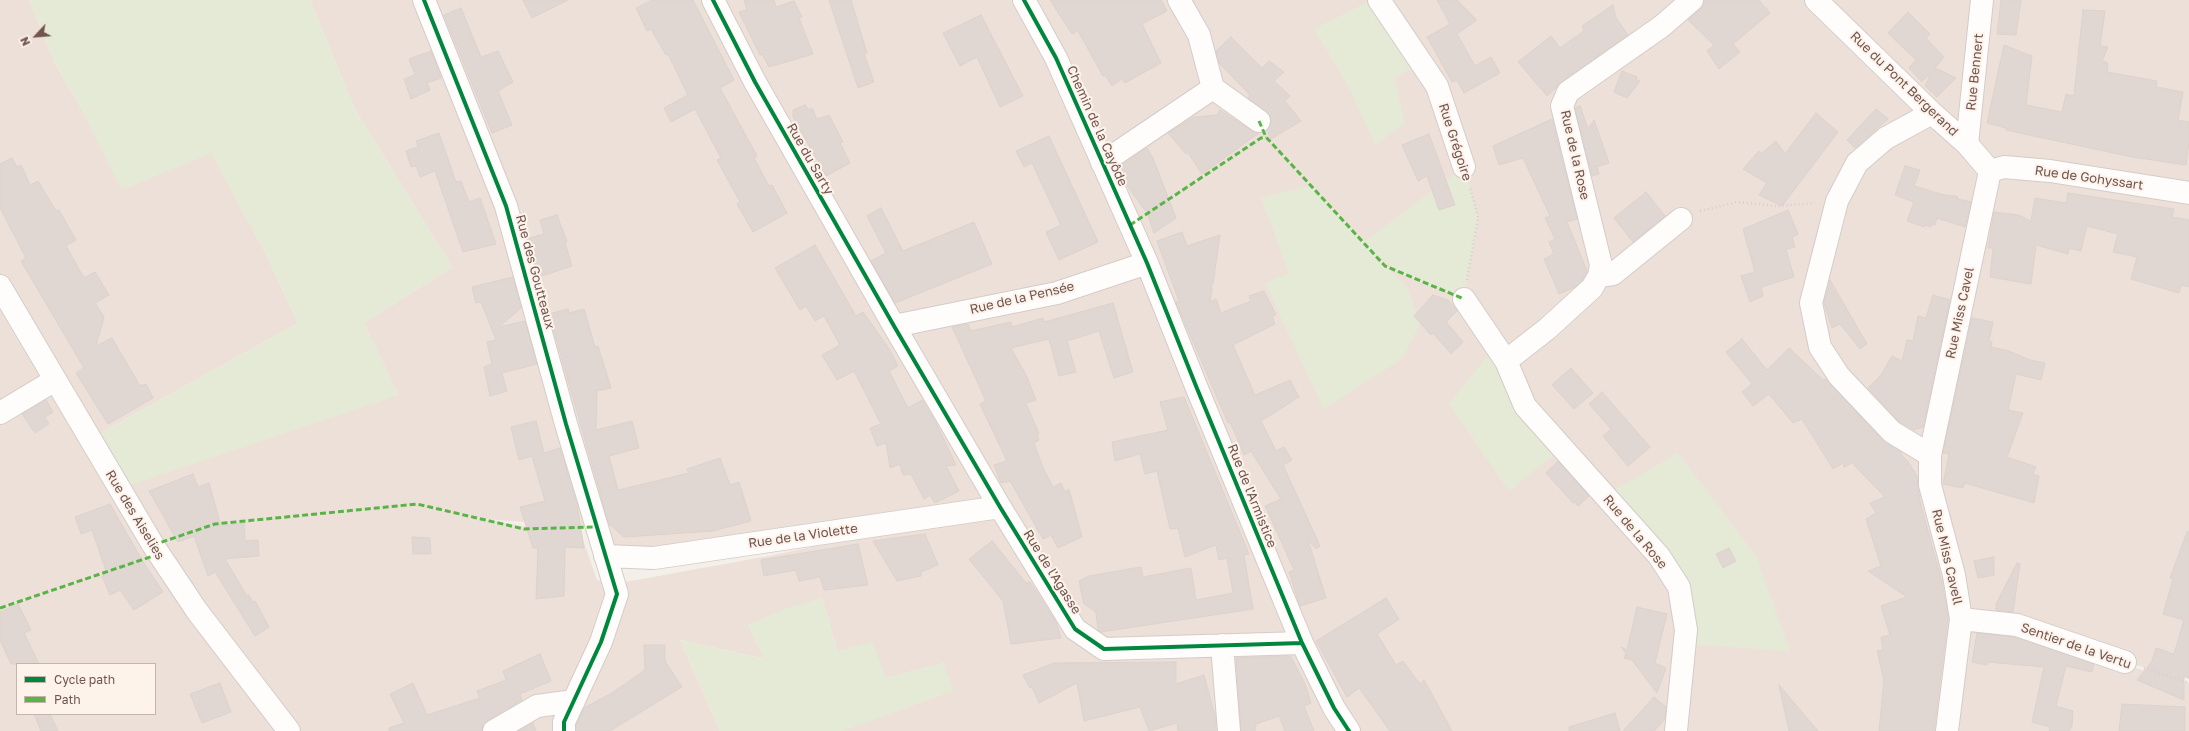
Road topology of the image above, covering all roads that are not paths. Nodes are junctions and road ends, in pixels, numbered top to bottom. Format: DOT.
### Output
graph roads {
  1 [pos="424,0"];
  2 [pos="713,0"];
  3 [pos="1024,0"];
  4 [pos="1178,0"];
  5 [pos="1379,0"];
  6 [pos="1692,0"];
  7 [pos="1816,0"];
  8 [pos="1982,0"];
  9 [pos="1213,88"];
  10 [pos="1932,112"];
  11 [pos="1259,121"];
  12 [pos="1967,144"];
  13 [pos="1102,163"];
  14 [pos="1464,167"];
  15 [pos="1990,171"];
  16 [pos="2189,193"];
  17 [pos="1681,219"];
  18 [pos="1147,263"];
  19 [pos="1599,276"];
  20 [pos="0,286"];
  21 [pos="1464,299"];
  22 [pos="894,326"];
  23 [pos="1506,361"];
  24 [pos="55,380"];
  25 [pos="0,413"];
  26 [pos="1930,455"];
  27 [pos="1000,507"];
  28 [pos="605,556"];
  29 [pos="1962,619"];
  30 [pos="1302,643"];
  31 [pos="1222,645"];
  32 [pos="2125,662"];
  33 [pos="574,701"];
  34 [pos="289,731"];
  35 [pos="494,731"];
  36 [pos="564,731"];
  37 [pos="1229,731"];
  38 [pos="1349,731"];
  39 [pos="1676,731"];
  40 [pos="1947,731"];
  1 -- 28 [label="street, Rue des Goutteaux"];
  2 -- 22 [label="street, Rue du Sarty"];
  3 -- 13 [label="street, Chemin de la Cayôde"];
  4 -- 9 [label="street"];
  5 -- 14 [label="street, Rue Grégoire"];
  6 -- 19 [label="street, Rue de la Rose"];
  7 -- 10 [label="street, Rue du Pont Bergerand"];
  8 -- 12 [label="street, Rue Bennert"];
  9 -- 11 [label="street"];
  9 -- 13 [label="street"];
  10 -- 12 [label="street, Rue du Pont Bergerand"];
  10 -- 26 [label="street"];
  12 -- 15 [label="street, Rue du Pont Bergerand"];
  13 -- 18 [label="street, Chemin de la Cayôde"];
  15 -- 16 [label="street, Rue de Gohyssart"];
  15 -- 26 [label="street, Rue Miss Cavel"];
  17 -- 19 [label="street"];
  18 -- 22 [label="street, Rue de la Pensée"];
  18 -- 30 [label="street, Rue de l'Armistice"];
  19 -- 23 [label="street"];
  20 -- 24 [label="street, Rue des Aiselies"];
  21 -- 23 [label="street"];
  22 -- 27 [label="street, Rue de l'Agasse"];
  23 -- 39 [label="street, Rue de la Rose"];
  24 -- 25 [label="street"];
  24 -- 34 [label="street, Rue des Aiselies"];
  26 -- 29 [label="street, Rue Miss Cavell"];
  27 -- 28 [label="street, Rue de la Violette"];
  27 -- 31 [label="street, Rue de l'Agasse"];
  28 -- 33 [label="street, Rue des Goutteaux"];
  29 -- 32 [label="street, Sentier de la Vertu"];
  29 -- 40 [label="street, Rue Miss Cavell"];
  30 -- 31 [label="street, Rue de l'Agasse"];
  30 -- 38 [label="street, Rue de l'Armistice"];
  31 -- 37 [label="street"];
  33 -- 35 [label="street"];
  33 -- 36 [label="street, Rue des Goutteaux"];
}
